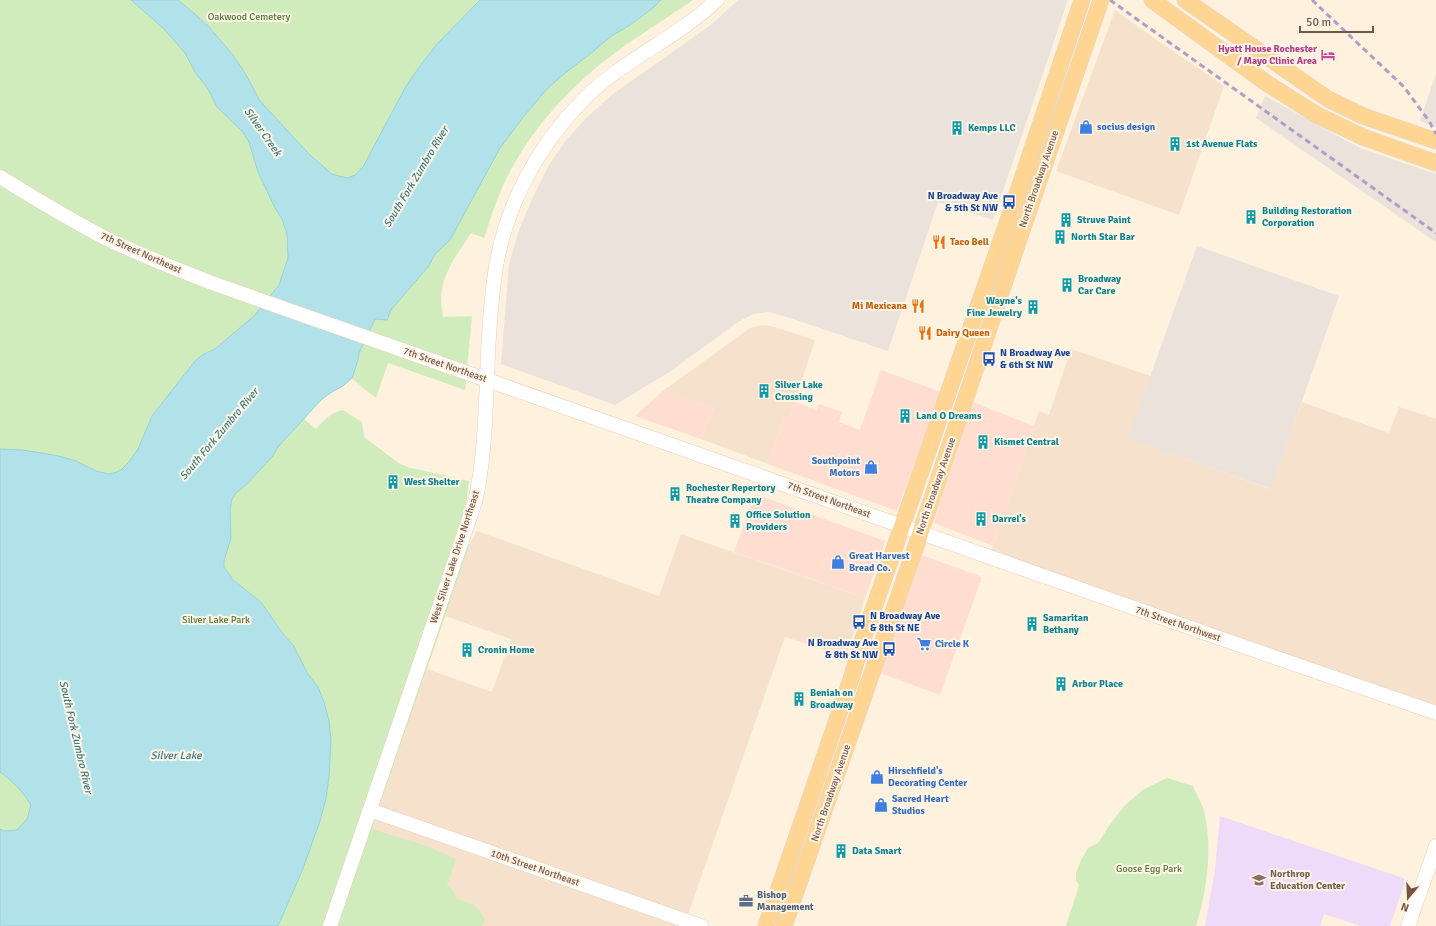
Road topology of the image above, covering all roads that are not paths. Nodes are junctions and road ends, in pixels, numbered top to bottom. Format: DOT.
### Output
graph roads {
  1 [pos="717,0"];
  2 [pos="1082,0"];
  3 [pos="1152,0"];
  4 [pos="1185,0"];
  5 [pos="1102,3"];
  6 [pos="1436,141"];
  7 [pos="1436,163"];
  8 [pos="0,176"];
  9 [pos="487,380"];
  10 [pos="902,526"];
  11 [pos="921,532"];
  12 [pos="1436,713"];
  13 [pos="370,810"];
  14 [pos="1436,846"];
  15 [pos="330,926"];
  16 [pos="701,926"];
  17 [pos="766,926"];
  18 [pos="784,926"];
  19 [pos="1408,926"];
  1 -- 9 [label="main road, West Silver Lake Drive Northeast"];
  2 -- 10 [label="main road, North Broadway Avenue"];
  3 -- 7 [label="main road"];
  4 -- 6 [label="main road"];
  5 -- 11 [label="main road, North Broadway Avenue"];
  8 -- 9 [label="main road, 7th Street Northeast"];
  9 -- 10 [label="main road, 7th Street Northeast"];
  9 -- 13 [label="main road, West Silver Lake Drive Northeast"];
  10 -- 11 [label="main road, 7th Street Northeast"];
  10 -- 17 [label="main road, North Broadway Avenue"];
  11 -- 12 [label="main road, 7th Street Northwest"];
  11 -- 18 [label="main road, North Broadway Avenue"];
  13 -- 15 [label="main road, West Silver Lake Drive Northeast"];
  13 -- 16 [label="main road, 10th Street Northeast"];
  14 -- 19 [label="main road"];
}
